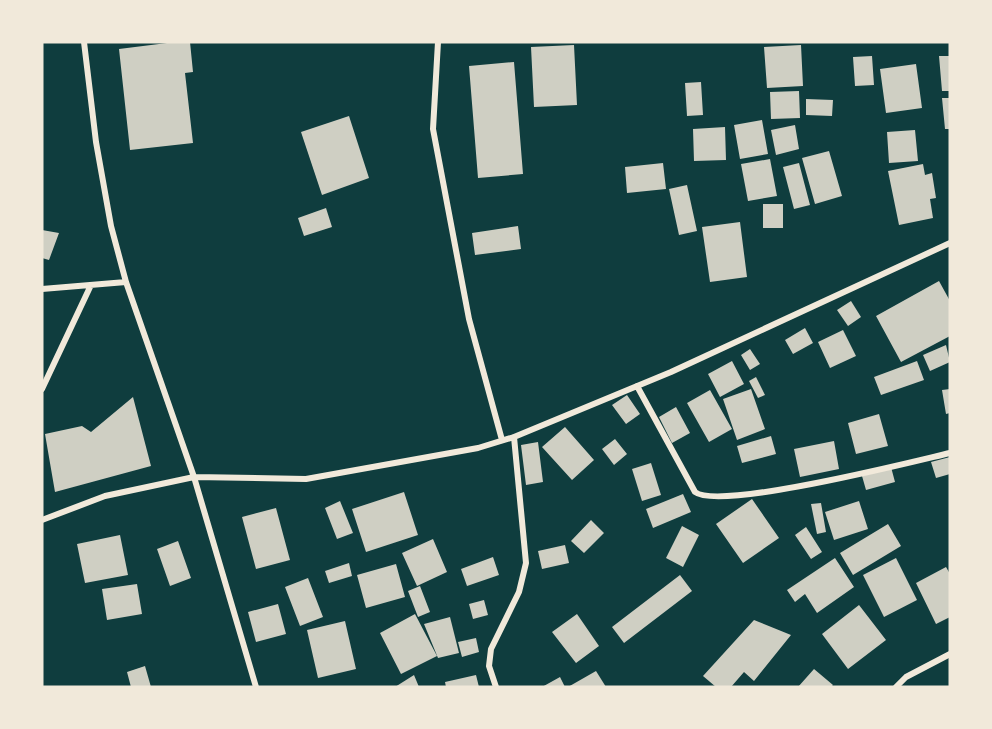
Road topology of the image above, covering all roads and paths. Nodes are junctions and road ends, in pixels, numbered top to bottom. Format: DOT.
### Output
graph roads {
  1 [pos="84,42"];
  2 [pos="438,42"];
  3 [pos="950,243"];
  4 [pos="126,282"];
  5 [pos="90,285"];
  6 [pos="42,289"];
  7 [pos="637,386"];
  8 [pos="42,389"];
  9 [pos="514,437"];
  10 [pos="502,440"];
  11 [pos="950,453"];
  12 [pos="195,477"];
  13 [pos="42,520"];
  14 [pos="950,654"];
  15 [pos="256,687"];
  16 [pos="496,687"];
  17 [pos="896,687"];
  1 -- 4 [label="street"];
  2 -- 10 [label="street"];
  3 -- 7 [label="street"];
  4 -- 5 [label="street"];
  4 -- 12 [label="street"];
  5 -- 6 [label="street"];
  5 -- 8 [label="street"];
  7 -- 9 [label="street"];
  7 -- 11 [label="street"];
  9 -- 10 [label="street"];
  9 -- 16 [label="street"];
  10 -- 12 [label="street"];
  12 -- 13 [label="street"];
  12 -- 15 [label="street"];
  14 -- 17 [label="street"];
}
